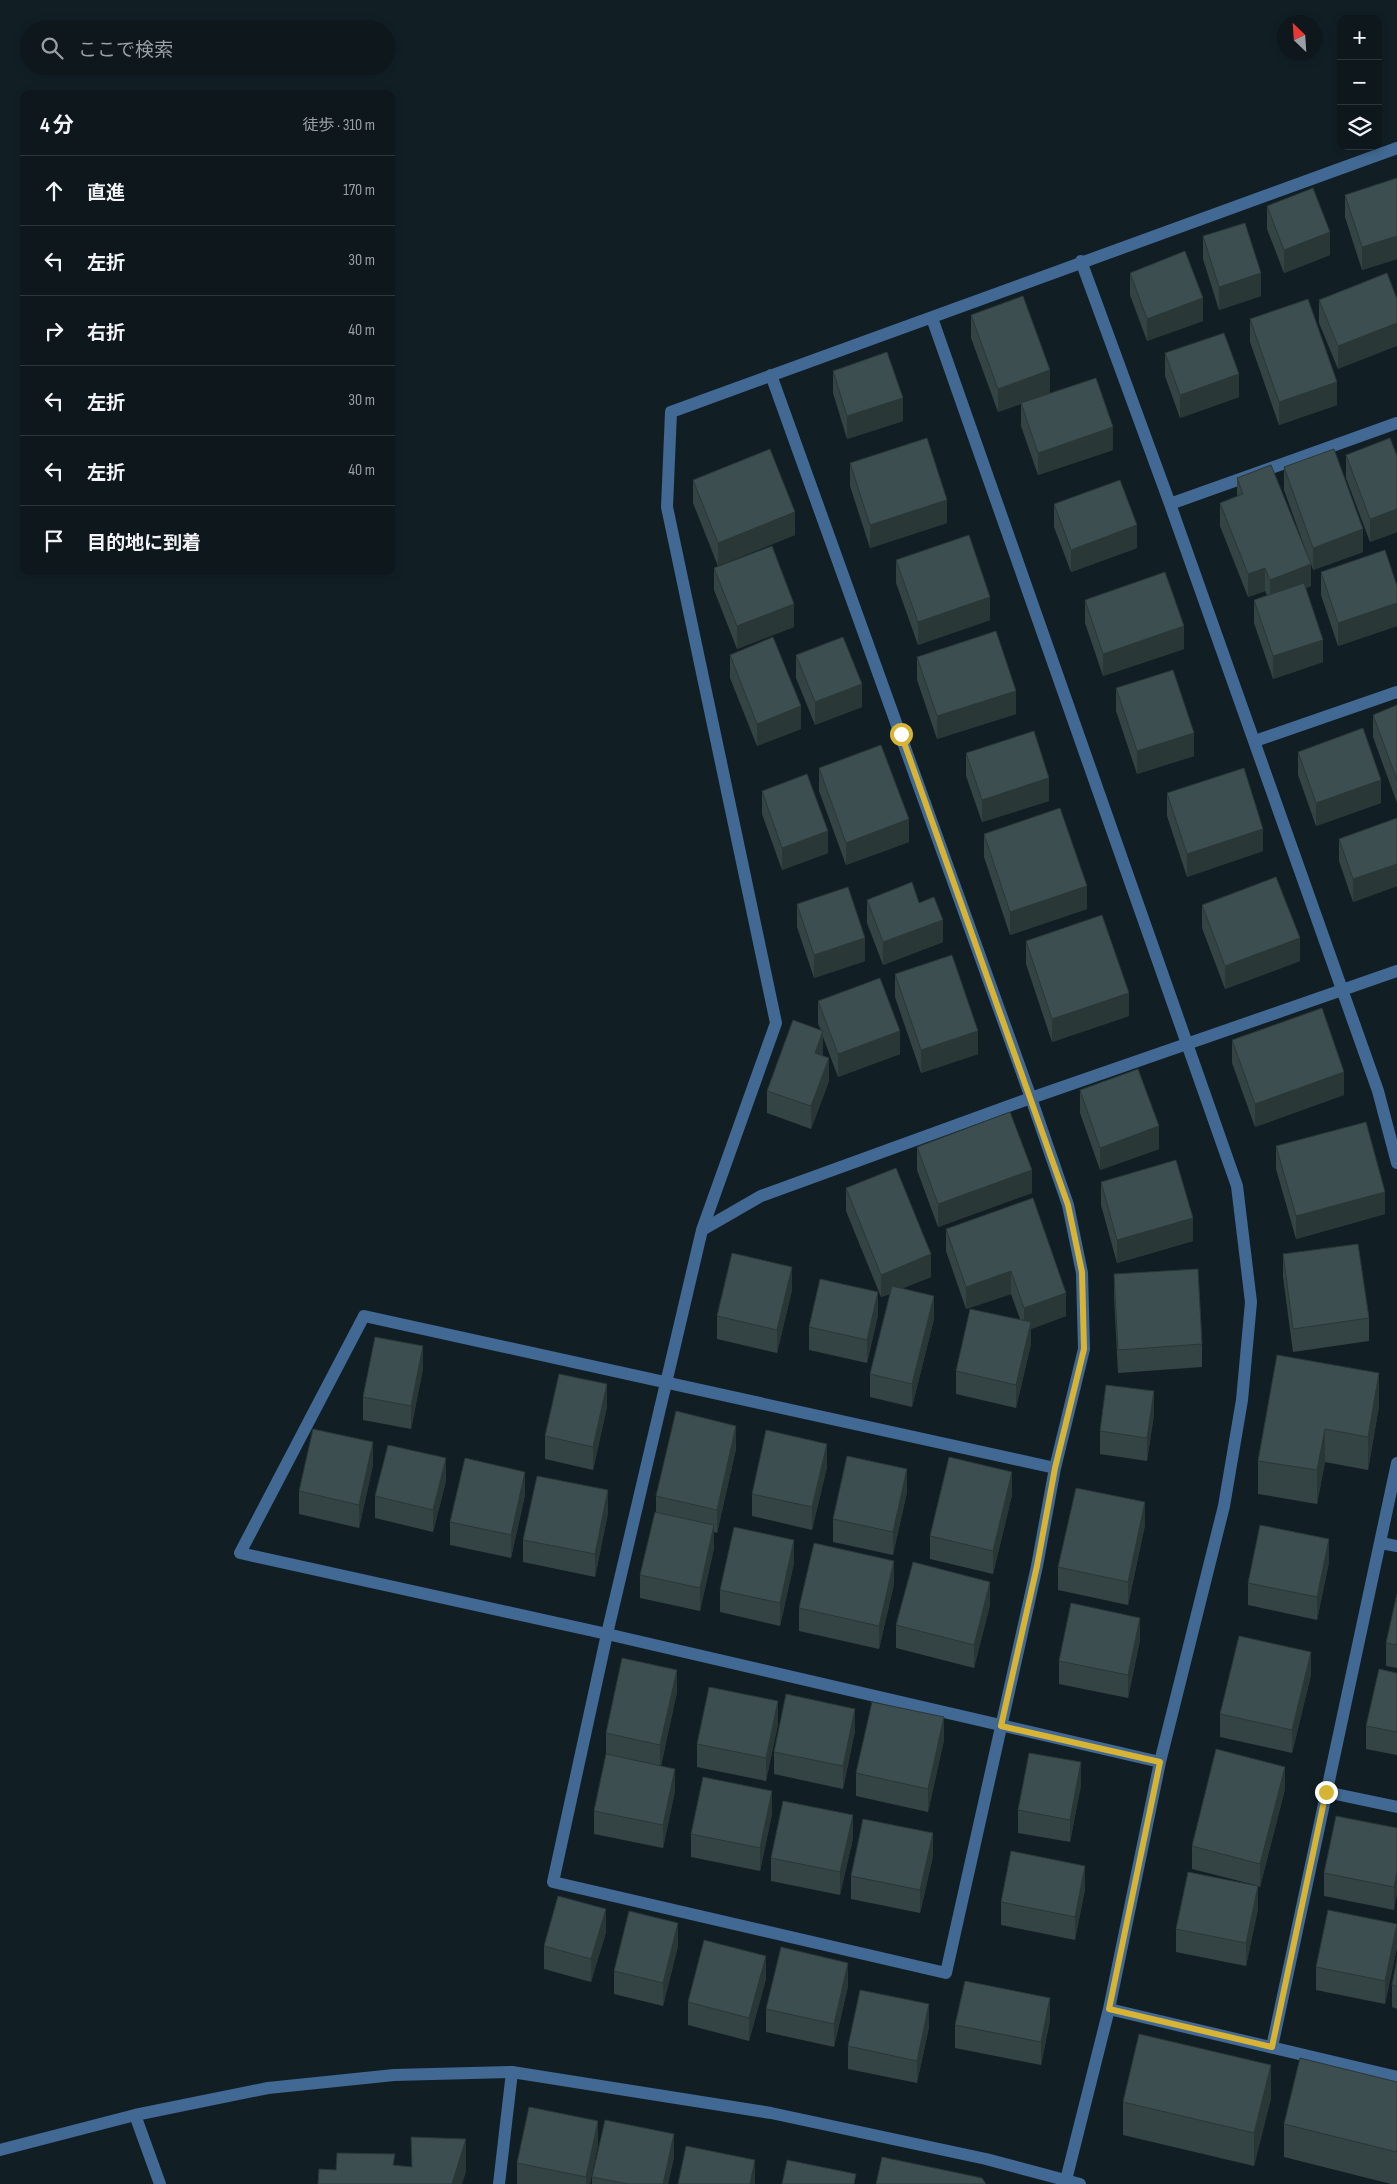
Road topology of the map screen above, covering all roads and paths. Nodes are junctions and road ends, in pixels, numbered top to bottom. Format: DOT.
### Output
graph roads {
  1 [pos="1397,148"];
  2 [pos="1081,261"];
  3 [pos="932,318"];
  4 [pos="771,375"];
  5 [pos="1397,423"];
  6 [pos="1170,504"];
  7 [pos="1397,692"];
  8 [pos="1255,742"];
  9 [pos="1397,971"];
  10 [pos="1342,990"];
  11 [pos="1188,1043"];
  12 [pos="1031,1098"];
  13 [pos="1397,1163"];
  14 [pos="702,1230"];
  15 [pos="667,1383"];
  16 [pos="1397,1463"];
  17 [pos="1055,1468"];
  18 [pos="1381,1543"];
  19 [pos="1397,1546"];
  20 [pos="607,1634"];
  21 [pos="1001,1726"];
  22 [pos="1160,1762"];
  23 [pos="1326,1792"];
  24 [pos="1397,1807"];
  25 [pos="1109,2009"];
  26 [pos="1272,2047"];
  27 [pos="512,2072"];
  28 [pos="1397,2077"];
  29 [pos="134,2115"];
  30 [pos="0,2150"];
  31 [pos="1065,2182"];
  32 [pos="160,2184"];
  33 [pos="499,2184"];
  34 [pos="1080,2184"];
  1 -- 2 [label="street"];
  2 -- 3 [label="street"];
  2 -- 6 [label="street"];
  3 -- 4 [label="street"];
  3 -- 11 [label="street"];
  4 -- 12 [label="street"];
  4 -- 14 [label="street"];
  5 -- 6 [label="street"];
  6 -- 8 [label="street"];
  7 -- 8 [label="street"];
  8 -- 10 [label="street"];
  9 -- 10 [label="street"];
  10 -- 11 [label="street"];
  10 -- 13 [label="street"];
  11 -- 12 [label="street"];
  11 -- 22 [label="street"];
  12 -- 14 [label="street"];
  12 -- 17 [label="street"];
  14 -- 15 [label="street"];
  15 -- 17 [label="street"];
  15 -- 20 [label="street"];
  15 -- 20 [label="street"];
  16 -- 18 [label="street"];
  17 -- 21 [label="street"];
  18 -- 19 [label="street"];
  18 -- 23 [label="street"];
  20 -- 21 [label="street"];
  20 -- 21 [label="street"];
  21 -- 22 [label="street"];
  22 -- 25 [label="street"];
  23 -- 24 [label="street"];
  23 -- 26 [label="street"];
  25 -- 26 [label="street"];
  25 -- 31 [label="street"];
  26 -- 28 [label="street"];
  27 -- 29 [label="street"];
  27 -- 31 [label="street"];
  27 -- 33 [label="street"];
  29 -- 30 [label="street"];
  29 -- 32 [label="street"];
  31 -- 34 [label="street"];
}
